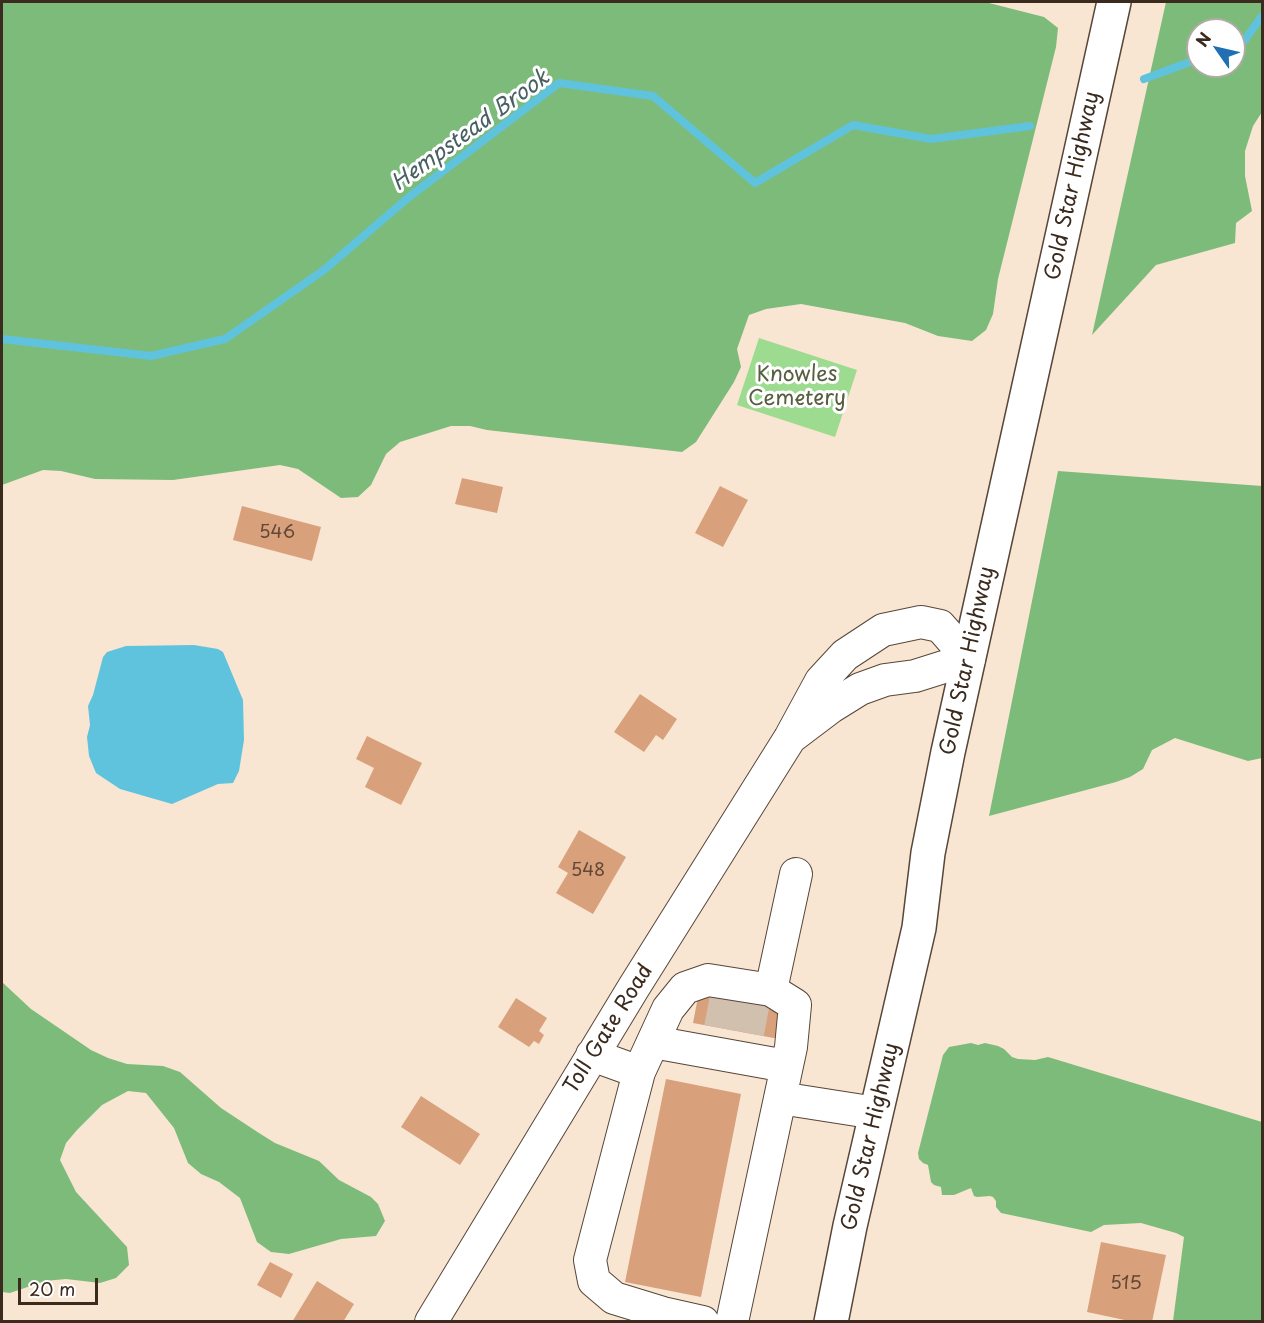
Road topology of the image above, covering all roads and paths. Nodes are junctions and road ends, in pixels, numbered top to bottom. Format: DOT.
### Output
graph roads {
  1 [pos="1114,2"];
  2 [pos="969,659"];
  3 [pos="790,738"];
  4 [pos="796,874"];
  5 [pos="747,992"];
  6 [pos="652,1042"];
  7 [pos="592,1055"];
  8 [pos="786,1066"];
  9 [pos="639,1072"];
  10 [pos="780,1098"];
  11 [pos="876,1113"];
  12 [pos="431,1322"];
  13 [pos="704,1322"];
  14 [pos="732,1322"];
  15 [pos="831,1322"];
  1 -- 2 [label="main road, Gold Star Highway"];
  2 -- 3 [label="street, Toll Gate Road"];
  2 -- 3 [label="street, Toll Gate Road"];
  2 -- 11 [label="main road, Gold Star Highway"];
  3 -- 7 [label="street, Toll Gate Road"];
  4 -- 5 [label="street"];
  5 -- 6 [label="street"];
  5 -- 8 [label="street"];
  6 -- 8 [label="street"];
  6 -- 9 [label="street"];
  7 -- 9 [label="street"];
  7 -- 12 [label="street, Toll Gate Road"];
  8 -- 10 [label="street"];
  9 -- 13 [label="street"];
  10 -- 11 [label="street"];
  10 -- 14 [label="street"];
  11 -- 15 [label="main road, Gold Star Highway"];
}
